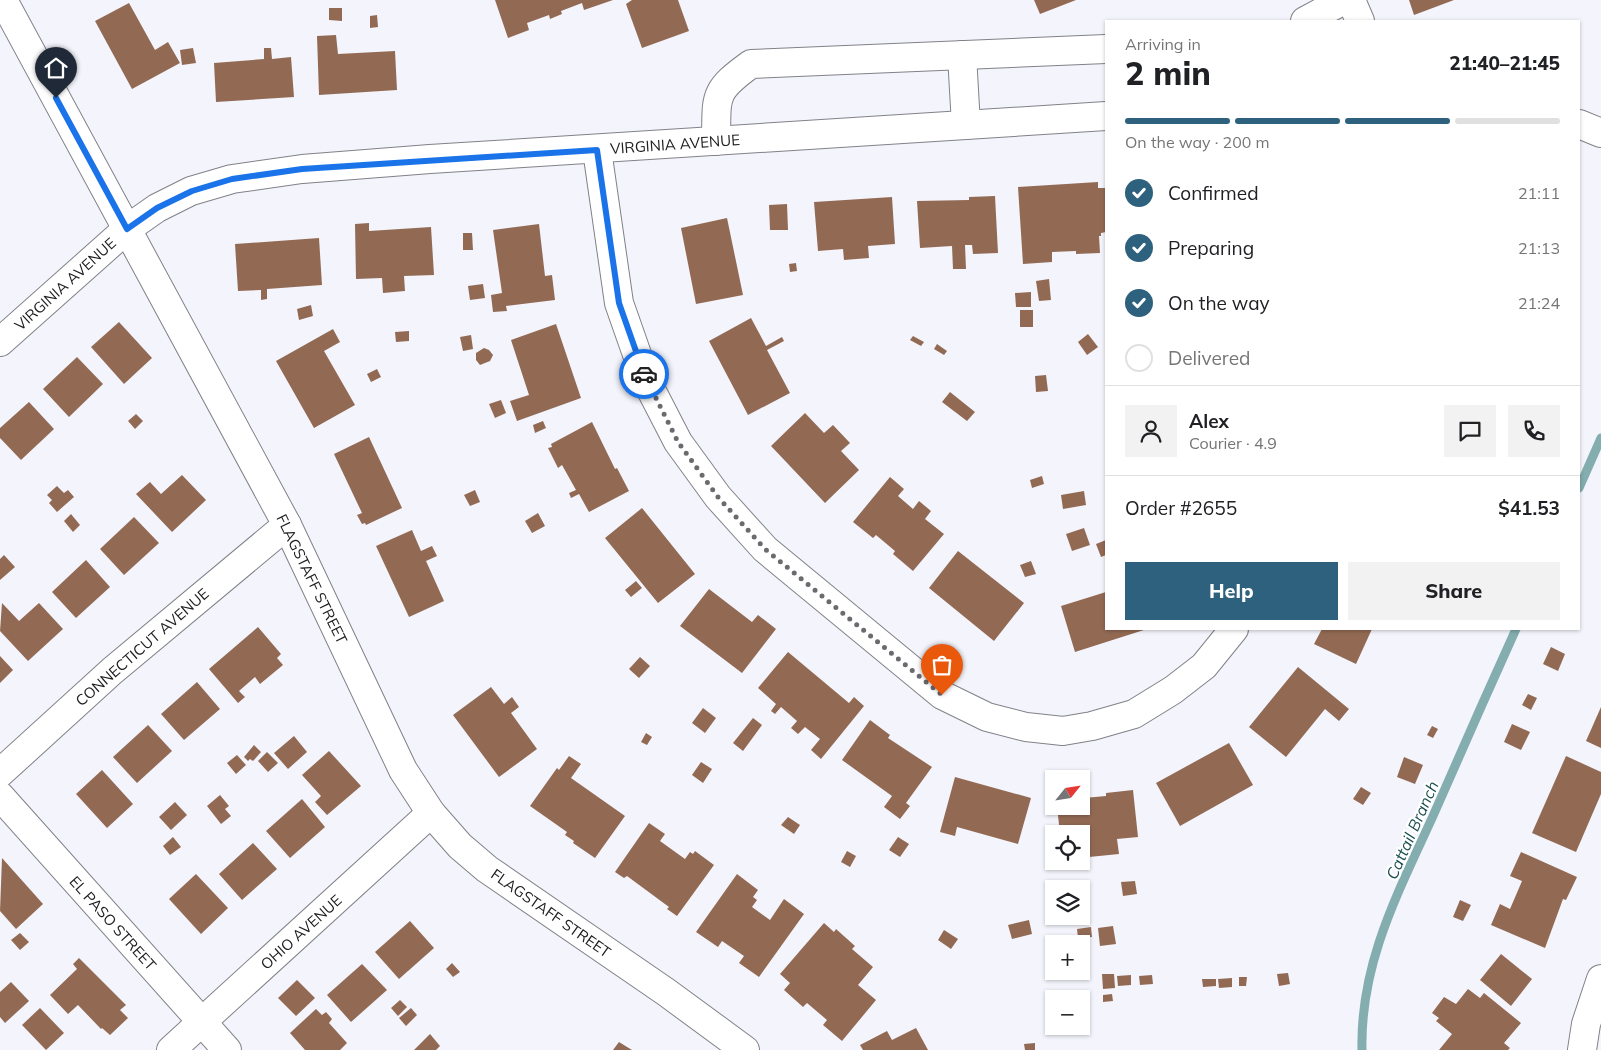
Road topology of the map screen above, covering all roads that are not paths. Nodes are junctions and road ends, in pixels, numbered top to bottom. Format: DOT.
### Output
graph roads {
  1 [pos="3,0"];
  2 [pos="1344,0"];
  3 [pos="1351,0"];
  4 [pos="1307,20"];
  5 [pos="1360,20"];
  6 [pos="1105,49"];
  7 [pos="962,55"];
  8 [pos="1105,116"];
  9 [pos="1580,124"];
  10 [pos="966,125"];
  11 [pos="1601,133"];
  12 [pos="716,141"];
  13 [pos="597,150"];
  14 [pos="127,229"];
  15 [pos="0,342"];
  16 [pos="287,525"];
  17 [pos="1233,630"];
  18 [pos="0,773"];
  19 [pos="0,796"];
  20 [pos="431,813"];
  21 [pos="1601,979"];
  22 [pos="201,1022"];
  23 [pos="172,1050"];
  24 [pos="226,1050"];
  25 [pos="745,1050"];
  26 [pos="1582,1050"];
  1 -- 14 [label="street, FLAGSTAFF STREET"];
  2 -- 4 [label="street"];
  3 -- 5 [label="street"];
  6 -- 7 [label="street"];
  7 -- 10 [label="street"];
  7 -- 12 [label="street"];
  8 -- 10 [label="street, VIRGINIA AVENUE"];
  9 -- 11 [label="street"];
  10 -- 12 [label="street, VIRGINIA AVENUE"];
  12 -- 13 [label="street, VIRGINIA AVENUE"];
  13 -- 14 [label="street, VIRGINIA AVENUE"];
  13 -- 17 [label="street"];
  14 -- 15 [label="street, VIRGINIA AVENUE"];
  14 -- 16 [label="street, FLAGSTAFF STREET"];
  16 -- 18 [label="street, CONNECTICUT AVENUE"];
  16 -- 20 [label="street, FLAGSTAFF STREET"];
  19 -- 22 [label="street, EL PASO STREET"];
  20 -- 22 [label="street, OHIO AVENUE"];
  20 -- 25 [label="street, FLAGSTAFF STREET"];
  21 -- 26 [label="street"];
  22 -- 23 [label="street, OHIO AVENUE"];
  22 -- 24 [label="street, EL PASO STREET"];
}
